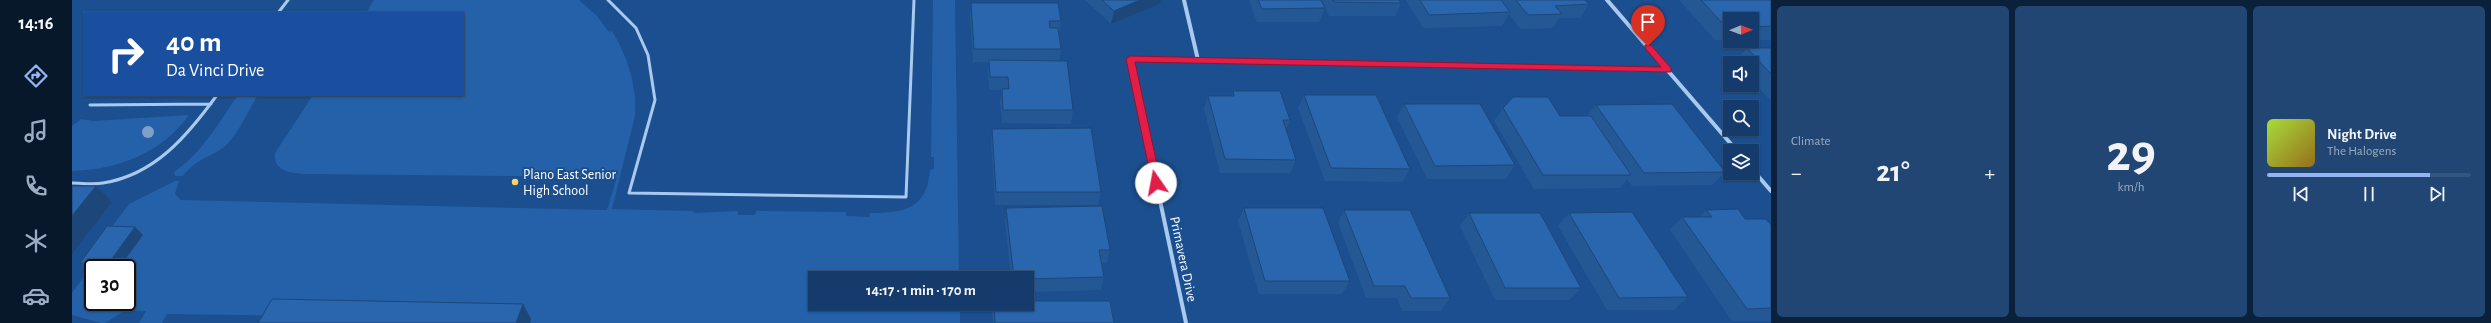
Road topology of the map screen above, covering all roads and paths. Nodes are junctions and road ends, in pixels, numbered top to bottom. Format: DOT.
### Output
graph roads {
  1 [pos="288,0"];
  2 [pos="608,0"];
  3 [pos="914,0"];
  4 [pos="1184,0"];
  5 [pos="1607,0"];
  6 [pos="279,12"];
  7 [pos="1198,60"];
  8 [pos="1668,70"];
  9 [pos="217,96"];
  10 [pos="211,104"];
  11 [pos="90,105"];
  12 [pos="1731,144"];
  13 [pos="1759,177"];
  14 [pos="72,183"];
  15 [pos="1771,191"];
  16 [pos="1186,323"];
  1 -- 6 [label="lane"];
  2 -- 3 [label="lane"];
  4 -- 7 [label="street"];
  5 -- 8 [label="street"];
  7 -- 8 [label="street"];
  7 -- 16 [label="street, Primavera Drive"];
  8 -- 12 [label="street"];
  9 -- 10 [label="lane"];
  10 -- 11 [label="lane"];
  10 -- 14 [label="lane"];
  13 -- 15 [label="street"];
}
